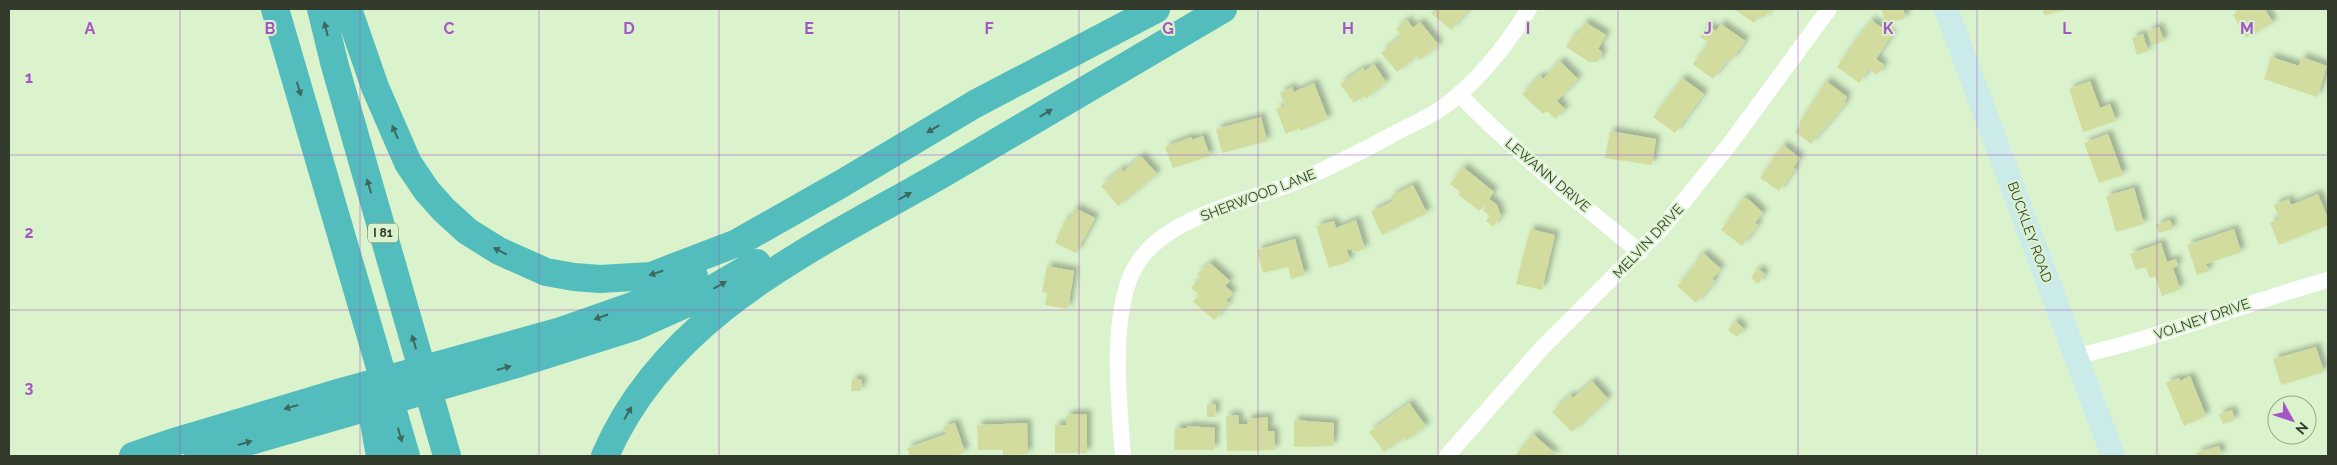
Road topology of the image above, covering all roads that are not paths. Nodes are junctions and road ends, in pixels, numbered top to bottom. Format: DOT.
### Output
graph roads {
  1 [pos="276,9"];
  2 [pos="321,9"];
  3 [pos="348,9"];
  4 [pos="1137,9"];
  5 [pos="1156,9"];
  6 [pos="1223,9"];
  7 [pos="1529,9"];
  8 [pos="1829,9"];
  9 [pos="1946,9"];
  10 [pos="1086,47"];
  11 [pos="1459,94"];
  12 [pos="842,184"];
  13 [pos="338,220"];
  14 [pos="863,220"];
  15 [pos="1640,252"];
  16 [pos="2328,280"];
  17 [pos="2076,356"];
  18 [pos="451,372"];
  19 [pos="340,404"];
  20 [pos="133,456"];
  21 [pos="198,456"];
  22 [pos="380,456"];
  23 [pos="406,456"];
  24 [pos="447,456"];
  25 [pos="605,456"];
  26 [pos="1123,456"];
  27 [pos="1447,456"];
  28 [pos="2113,456"];
  1 -- 13 [label="highway, one-way"];
  24 -- 2 [label="highway, I 81, one-way"];
  12 -- 3 [label="highway, one-way"];
  4 -- 10 [label="highway"];
  5 -- 10 [label="highway"];
  14 -- 6 [label="highway, one-way"];
  7 -- 11 [label="street, SHERWOOD LANE"];
  8 -- 15 [label="street, MELVIN DRIVE"];
  9 -- 17 [label="street, BUCKLEY ROAD"];
  10 -- 12 [label="highway, one-way"];
  11 -- 15 [label="street, LEWANN DRIVE"];
  11 -- 26 [label="street, SHERWOOD LANE"];
  12 -- 18 [label="highway, one-way"];
  13 -- 22 [label="highway"];
  13 -- 23 [label="highway, one-way"];
  18 -- 14 [label="highway, one-way"];
  25 -- 14 [label="highway, one-way"];
  15 -- 27 [label="street, MELVIN DRIVE"];
  16 -- 17 [label="street, VOLNEY DRIVE"];
  17 -- 28 [label="street, BUCKLEY ROAD"];
  18 -- 19 [label="highway"];
  19 -- 20 [label="highway, one-way"];
  21 -- 19 [label="highway, one-way"];
}
